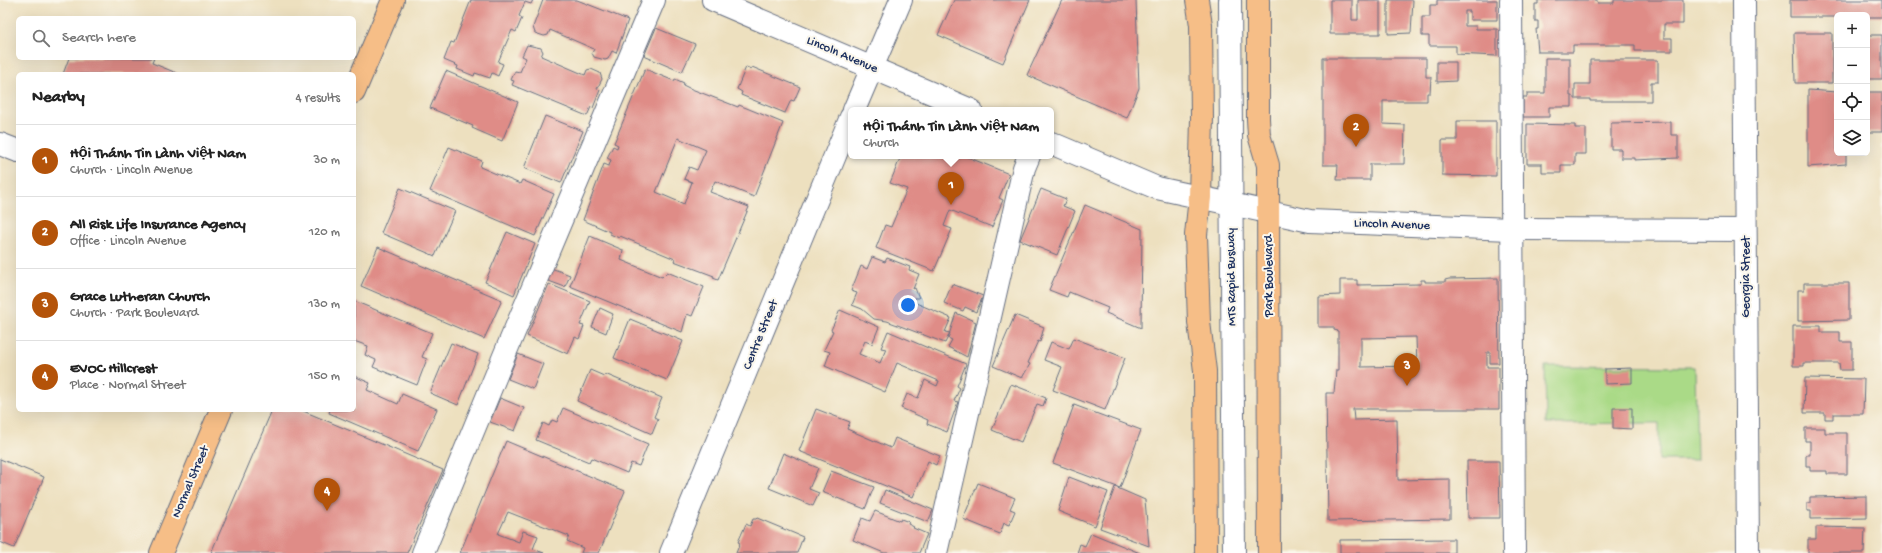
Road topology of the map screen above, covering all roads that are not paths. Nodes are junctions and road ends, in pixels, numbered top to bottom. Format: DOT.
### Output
graph roads {
  1 [pos="393,0"];
  2 [pos="654,0"];
  3 [pos="713,0"];
  4 [pos="901,0"];
  5 [pos="1197,0"];
  6 [pos="1230,0"];
  7 [pos="1258,0"];
  8 [pos="1511,0"];
  9 [pos="1744,0"];
  10 [pos="871,68"];
  11 [pos="356,87"];
  12 [pos="855,107"];
  13 [pos="964,107"];
  14 [pos="848,124"];
  15 [pos="0,144"];
  16 [pos="1054,145"];
  17 [pos="16,150"];
  18 [pos="1028,159"];
  19 [pos="1200,197"];
  20 [pos="1232,203"];
  21 [pos="1268,211"];
  22 [pos="1512,229"];
  23 [pos="1745,230"];
  24 [pos="220,412"];
  25 [pos="161,553"];
  26 [pos="423,553"];
  27 [pos="670,553"];
  28 [pos="936,553"];
  29 [pos="1206,553"];
  30 [pos="1234,553"];
  31 [pos="1269,553"];
  32 [pos="1514,553"];
  33 [pos="1748,553"];
  1 -- 11 [label="main road"];
  2 -- 26 [label="street"];
  3 -- 10 [label="street, Lincoln Avenue"];
  4 -- 10 [label="street"];
  5 -- 19 [label="main road"];
  6 -- 20 [label="street, MTS Rapid Busway"];
  7 -- 21 [label="main road, Park Boulevard"];
  8 -- 22 [label="street"];
  9 -- 23 [label="street, Georgia Street"];
  10 -- 12 [label="street"];
  10 -- 13 [label="street, Lincoln Avenue"];
  14 -- 27 [label="street, Centre Street"];
  15 -- 17 [label="street"];
  16 -- 19 [label="street, Lincoln Avenue"];
  18 -- 28 [label="street"];
  19 -- 20 [label="street, Lincoln Avenue"];
  19 -- 29 [label="main road"];
  20 -- 21 [label="street, Lincoln Avenue"];
  20 -- 30 [label="street, MTS Rapid Busway"];
  21 -- 22 [label="street, Lincoln Avenue"];
  21 -- 31 [label="main road, Park Boulevard"];
  22 -- 23 [label="street, Lincoln Avenue"];
  22 -- 32 [label="street"];
  23 -- 33 [label="street, Georgia Street"];
  24 -- 25 [label="main road, Normal Street"];
}
